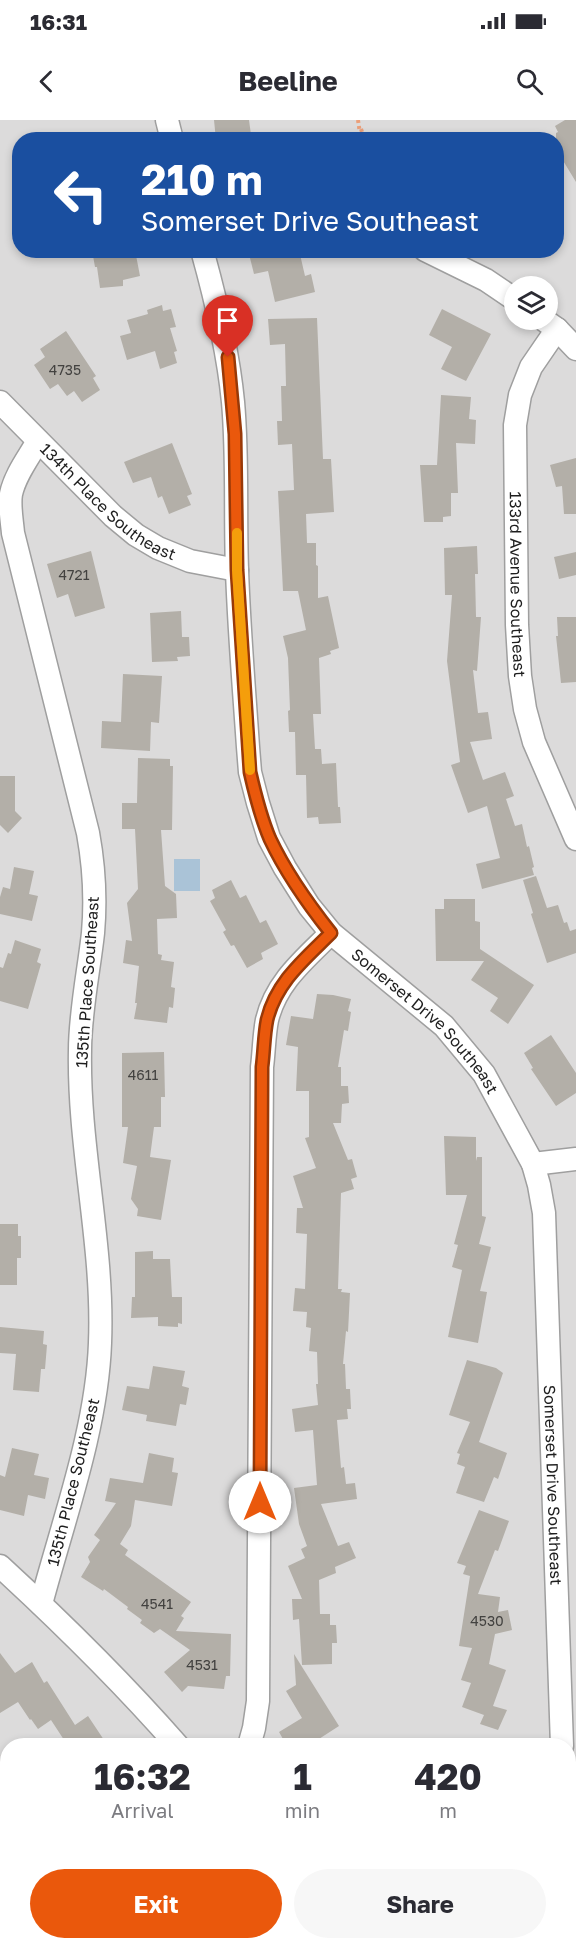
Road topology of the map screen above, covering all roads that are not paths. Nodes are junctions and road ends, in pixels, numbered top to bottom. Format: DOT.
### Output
graph roads {
  1 [pos="204,258"];
  2 [pos="441,258"];
  3 [pos="504,292"];
  4 [pos="548,330"];
  5 [pos="557,330"];
  6 [pos="576,349"];
  7 [pos="0,402"];
  8 [pos="38,441"];
  9 [pos="237,570"];
  10 [pos="576,839"];
  11 [pos="331,933"];
  12 [pos="576,1159"];
  13 [pos="533,1164"];
  14 [pos="0,1566"];
  15 [pos="41,1604"];
  16 [pos="568,1660"];
  17 [pos="171,1738"];
  18 [pos="251,1738"];
  19 [pos="563,1738"];
  1 -- 9 [label="street, Somerset Drive Southeast"];
  2 -- 3 [label="street"];
  4 -- 10 [label="street, 133rd Avenue Southeast"];
  5 -- 6 [label="street"];
  7 -- 8 [label="street, 134th Place Southeast"];
  8 -- 9 [label="street, 134th Place Southeast"];
  8 -- 15 [label="street, 135th Place Southeast"];
  9 -- 11 [label="street, Somerset Drive Southeast"];
  11 -- 13 [label="street, Somerset Drive Southeast"];
  11 -- 18 [label="street"];
  12 -- 13 [label="street"];
  13 -- 16 [label="street, Somerset Drive Southeast"];
  14 -- 15 [label="street"];
  15 -- 17 [label="street"];
  16 -- 19 [label="street, Somerset Drive Southeast"];
}
